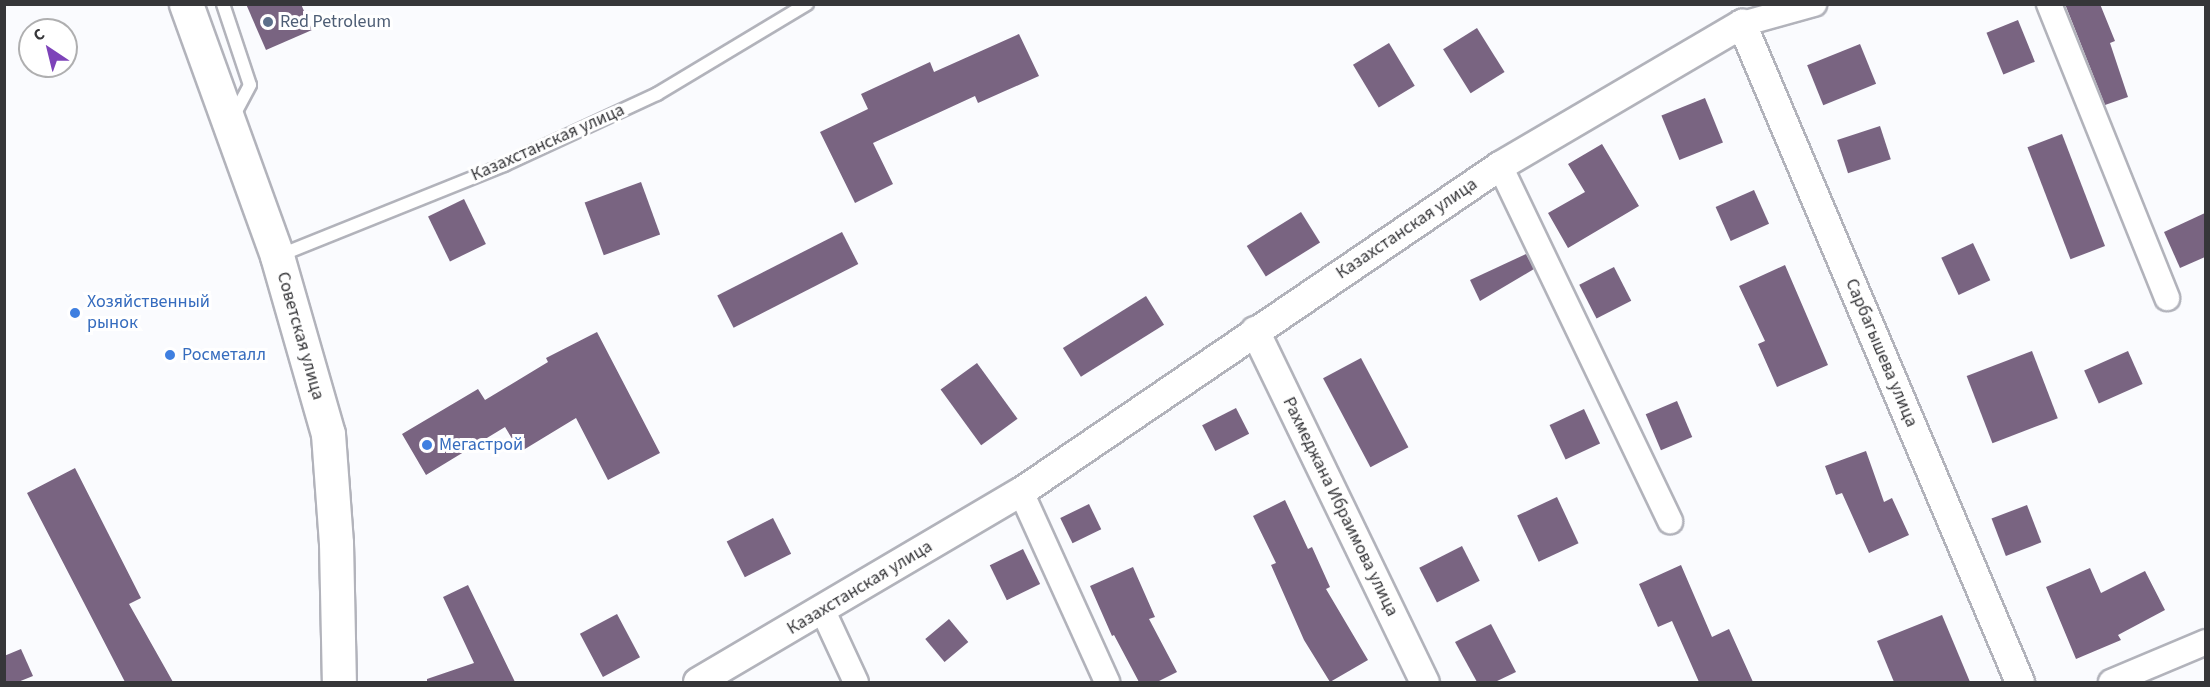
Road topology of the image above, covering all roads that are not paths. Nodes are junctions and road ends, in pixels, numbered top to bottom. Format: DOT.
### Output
graph roads {
  1 [pos="186,4"];
  2 [pos="223,4"];
  3 [pos="807,4"];
  4 [pos="1814,4"];
  5 [pos="2049,4"];
  6 [pos="1742,24"];
  7 [pos="229,124"];
  8 [pos="1500,166"];
  9 [pos="277,256"];
  10 [pos="2167,298"];
  11 [pos="1255,331"];
  12 [pos="1021,492"];
  13 [pos="1670,521"];
  14 [pos="823,611"];
  15 [pos="2205,642"];
  16 [pos="339,682"];
  17 [pos="698,682"];
  18 [pos="856,682"];
  19 [pos="1107,682"];
  20 [pos="1425,682"];
  21 [pos="2020,682"];
  22 [pos="2111,682"];
  1 -- 7 [label="main road, Советская улица"];
  2 -- 7 [label="lane"];
  3 -- 9 [label="lane, Казахстанская улица"];
  4 -- 6 [label="street, Казахстанская улица"];
  5 -- 10 [label="street"];
  6 -- 8 [label="street, Казахстанская улица"];
  6 -- 21 [label="street, Сарбагышева улица"];
  7 -- 9 [label="main road, Советская улица"];
  8 -- 11 [label="street, Казахстанская улица"];
  8 -- 13 [label="street"];
  9 -- 16 [label="main road, Советская улица"];
  11 -- 12 [label="street, Казахстанская улица"];
  11 -- 20 [label="street, Рахмеджана Ибраимова улица"];
  12 -- 14 [label="street, Казахстанская улица"];
  12 -- 19 [label="street"];
  14 -- 17 [label="street, Казахстанская улица"];
  14 -- 18 [label="street"];
  15 -- 22 [label="street"];
}
